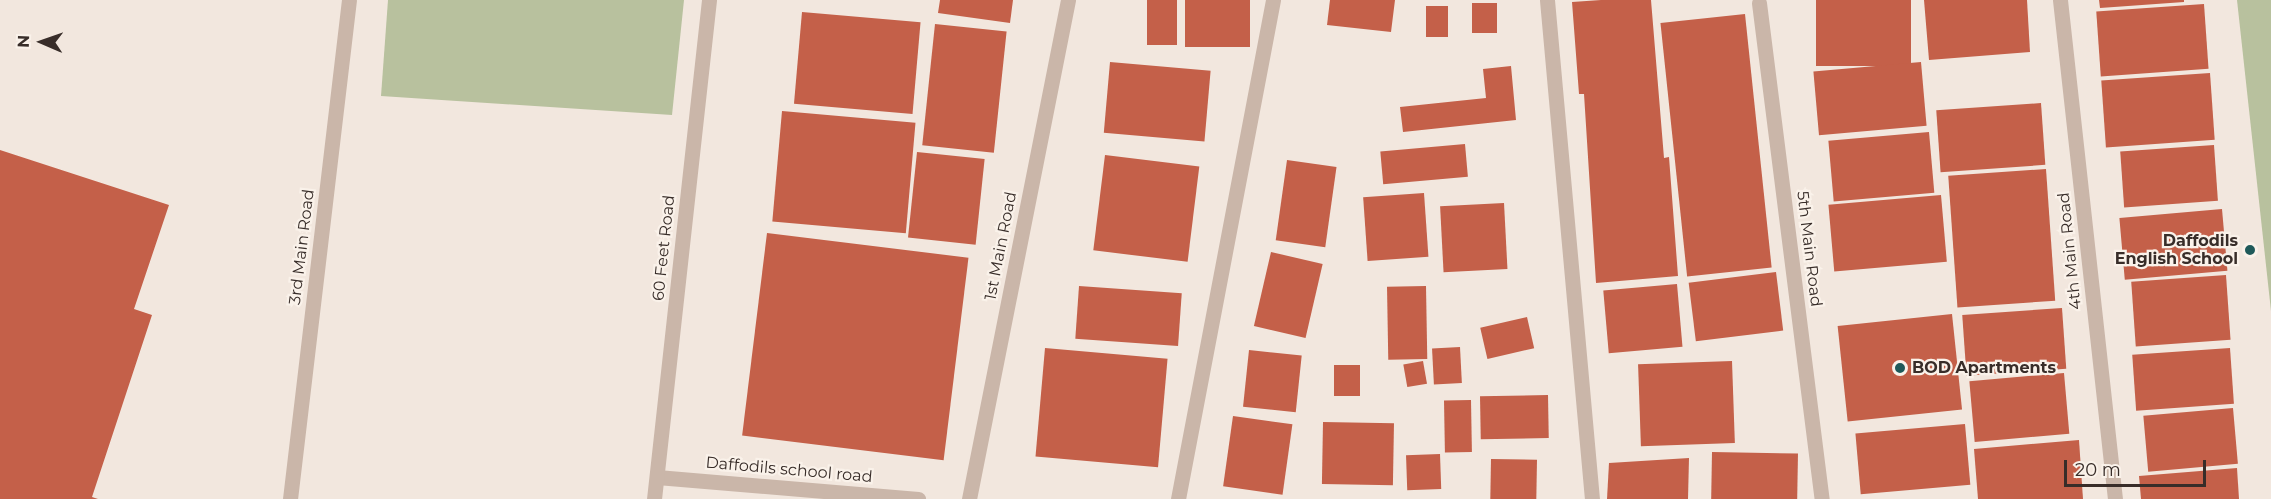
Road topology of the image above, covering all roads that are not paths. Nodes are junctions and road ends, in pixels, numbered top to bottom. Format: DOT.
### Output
graph roads {
  1 [pos="350,0"];
  2 [pos="709,0"];
  3 [pos="1068,0"];
  4 [pos="1273,0"];
  5 [pos="1547,0"];
  6 [pos="2060,0"];
  7 [pos="1760,3"];
  8 [pos="657,477"];
  9 [pos="290,499"];
  10 [pos="654,499"];
  11 [pos="918,499"];
  12 [pos="969,499"];
  13 [pos="1178,499"];
  14 [pos="1592,499"];
  15 [pos="1822,499"];
  16 [pos="2115,499"];
  1 -- 9 [label="street, 3rd Main Road"];
  2 -- 8 [label="street, 60 Feet Road"];
  3 -- 12 [label="street, 1st Main Road"];
  4 -- 13 [label="street"];
  5 -- 14 [label="street"];
  6 -- 16 [label="street, 4th Main Road"];
  7 -- 15 [label="street, 5th Main Road"];
  8 -- 10 [label="street, 60 Feet Road"];
  8 -- 11 [label="street, Daffodils school road"];
}
